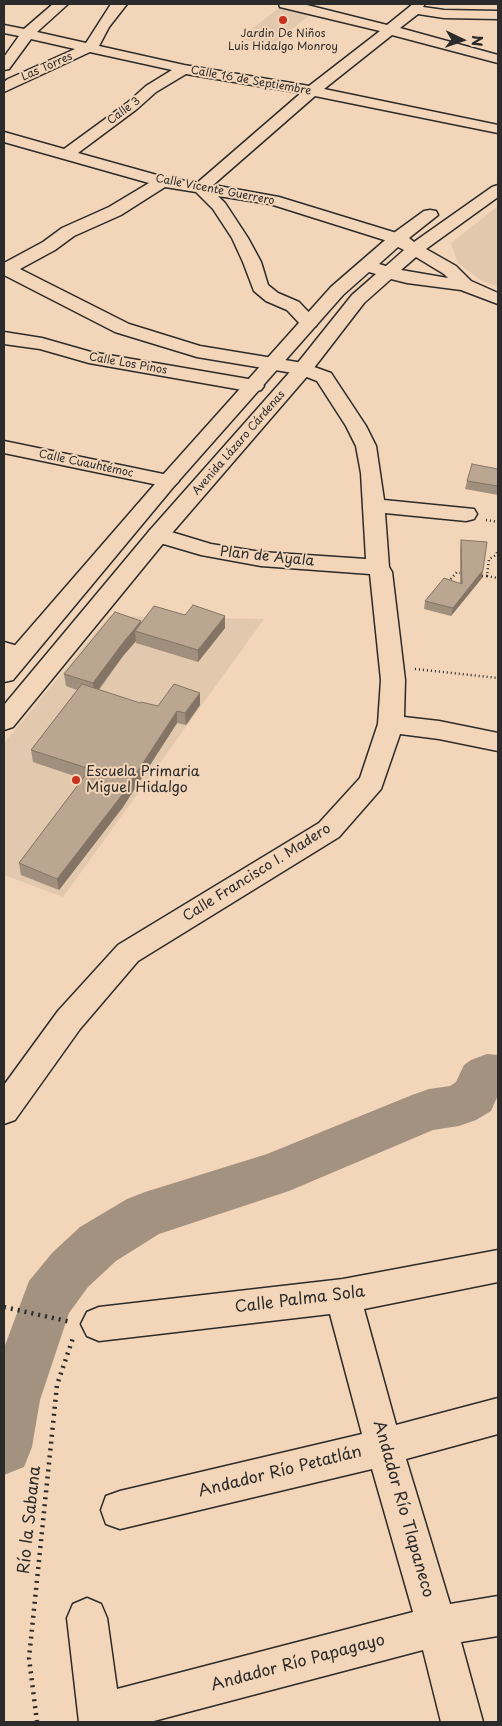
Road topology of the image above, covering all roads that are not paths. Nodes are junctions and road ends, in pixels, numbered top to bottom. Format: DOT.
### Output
graph roads {
  1 [pos="61,4"];
  2 [pos="121,4"];
  3 [pos="285,4"];
  4 [pos="417,7"];
  5 [pos="498,15"];
  6 [pos="4,29"];
  7 [pos="390,31"];
  8 [pos="28,33"];
  9 [pos="91,47"];
  10 [pos="498,59"];
  11 [pos="4,66"];
  12 [pos="184,68"];
  13 [pos="4,88"];
  14 [pos="311,92"];
  15 [pos="498,129"];
  16 [pos="4,138"];
  17 [pos="66,155"];
  18 [pos="498,170"];
  19 [pos="162,182"];
  20 [pos="201,188"];
  21 [pos="498,190"];
  22 [pos="397,239"];
  23 [pos="415,249"];
  24 [pos="367,266"];
  25 [pos="5,268"];
  26 [pos="389,273"];
  27 [pos="465,285"];
  28 [pos="498,299"];
  29 [pos="309,322"];
  30 [pos="4,338"];
  31 [pos="272,365"];
  32 [pos="303,369"];
  33 [pos="254,386"];
  34 [pos="4,447"];
  35 [pos="168,481"];
  36 [pos="373,506"];
  37 [pos="466,514"];
  38 [pos="158,535"];
  39 [pos="378,567"];
  40 [pos="12,652"];
  41 [pos="4,674"];
  42 [pos="4,721"];
  43 [pos="391,724"];
  44 [pos="498,742"];
  45 [pos="4,1110"];
  46 [pos="498,1266"];
  47 [pos="343,1296"];
  48 [pos="87,1328"];
  49 [pos="498,1417"];
  50 [pos="384,1447"];
  51 [pos="120,1510"];
  52 [pos="498,1616"];
  53 [pos="87,1618"];
  54 [pos="437,1626"];
  55 [pos="100,1719"];
  56 [pos="462,1722"];
  1 -- 8 [label="street"];
  2 -- 9 [label="street"];
  3 -- 7 [label="street"];
  4 -- 5 [label="street"];
  4 -- 7 [label="street"];
  6 -- 8 [label="street, Calle 16 de Septiembre"];
  7 -- 10 [label="street"];
  7 -- 14 [label="street"];
  8 -- 9 [label="street, Calle 16 de Septiembre"];
  8 -- 11 [label="street"];
  9 -- 12 [label="street, Calle 16 de Septiembre"];
  9 -- 13 [label="street, Las Torres"];
  12 -- 14 [label="street, Calle 16 de Septiembre"];
  12 -- 17 [label="street, Calle 3"];
  14 -- 15 [label="street, Calle 16 de Septiembre"];
  14 -- 20 [label="street"];
  16 -- 17 [label="street, Calle Vicente Guerrero"];
  17 -- 19 [label="street, Calle Vicente Guerrero"];
  18 -- 22 [label="street, Avenida Lázaro Cárdenas"];
  19 -- 20 [label="street, Calle Vicente Guerrero"];
  19 -- 25 [label="street"];
  20 -- 22 [label="street, Calle Vicente Guerrero"];
  20 -- 29 [label="street"];
  21 -- 23 [label="street, Avenida Lázaro Cárdenas"];
  22 -- 23 [label="street, Calle Vicente Guerrero"];
  22 -- 24 [label="street, Avenida Lázaro Cárdenas"];
  23 -- 26 [label="street, Avenida Lázaro Cárdenas"];
  23 -- 27 [label="street, Calle Vicente Guerrero"];
  24 -- 26 [label="street"];
  24 -- 29 [label="street, Avenida Lázaro Cárdenas"];
  25 -- 31 [label="street, Calle Francisco I. Madero"];
  26 -- 27 [label="street"];
  26 -- 32 [label="street, Avenida Lázaro Cárdenas"];
  27 -- 28 [label="street"];
  29 -- 31 [label="street, Avenida Lázaro Cárdenas"];
  30 -- 33 [label="street, Calle Los Pinos"];
  31 -- 32 [label="street, Calle Francisco I. Madero"];
  31 -- 33 [label="street, Avenida Lázaro Cárdenas"];
  32 -- 36 [label="street, Calle Francisco I. Madero"];
  32 -- 38 [label="street, Avenida Lázaro Cárdenas"];
  33 -- 35 [label="street, Avenida Lázaro Cárdenas"];
  34 -- 35 [label="street, Calle Cuauhtémoc"];
  35 -- 40 [label="street, Avenida Lázaro Cárdenas"];
  36 -- 37 [label="street"];
  36 -- 39 [label="street, Calle Francisco I. Madero"];
  38 -- 39 [label="street, Plan de Ayala"];
  38 -- 42 [label="street, Avenida Lázaro Cárdenas"];
  39 -- 43 [label="street, Calle Francisco I. Madero"];
  40 -- 41 [label="street, Avenida Lázaro Cárdenas"];
  43 -- 44 [label="street"];
  43 -- 45 [label="street, Calle Francisco I. Madero"];
  46 -- 47 [label="street, Calle Palma Sola"];
  47 -- 48 [label="street, Calle Palma Sola"];
  47 -- 50 [label="street, Andador Río Tlapaneco"];
  49 -- 50 [label="street, Andador Río Petatlán"];
  50 -- 51 [label="street, Andador Río Petatlán"];
  50 -- 54 [label="street, Andador Río Tlapaneco"];
  52 -- 54 [label="street, Andador Río Papagayo"];
  53 -- 55 [label="street"];
  54 -- 55 [label="street, Andador Río Papagayo"];
  54 -- 56 [label="street, Andador Río Tlapaneco"];
}
